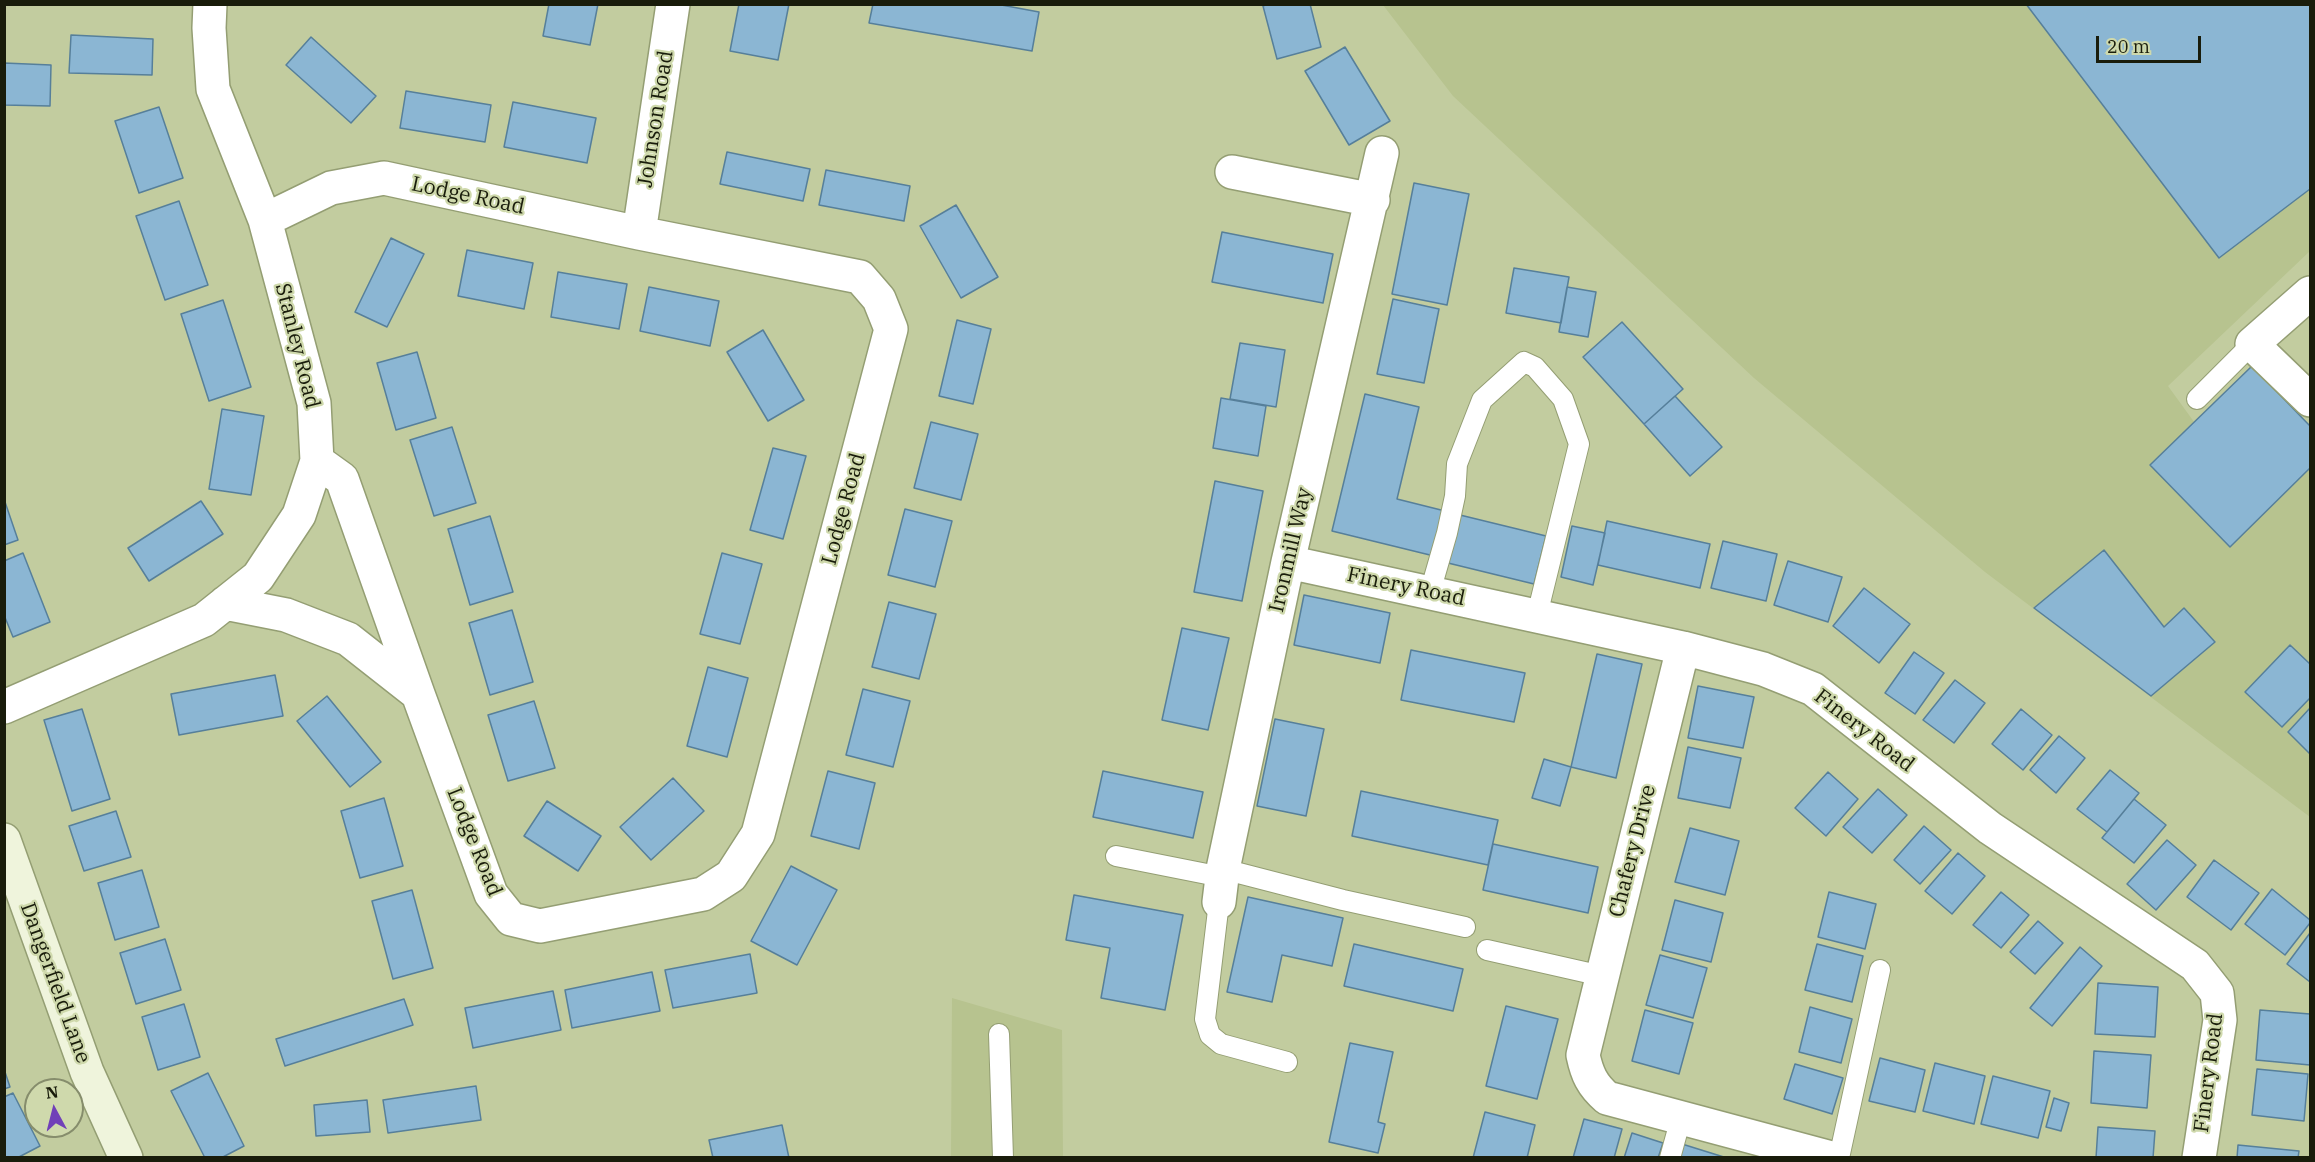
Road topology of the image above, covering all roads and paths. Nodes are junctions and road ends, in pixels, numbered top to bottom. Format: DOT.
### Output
graph roads {
  1 [pos="210,4"];
  2 [pos="674,4"];
  3 [pos="1382,153"];
  4 [pos="1232,172"];
  5 [pos="1373,200"];
  6 [pos="265,220"];
  7 [pos="639,232"];
  8 [pos="2310,293"];
  9 [pos="2252,344"];
  10 [pos="2197,399"];
  11 [pos="2310,400"];
  12 [pos="317,460"];
  13 [pos="1288,562"];
  14 [pos="1430,592"];
  15 [pos="225,603"];
  16 [pos="1537,615"];
  17 [pos="1683,648"];
  18 [pos="418,694"];
  19 [pos="4,707"];
  20 [pos="4,840"];
  21 [pos="1116,856"];
  22 [pos="1221,883"];
  23 [pos="1465,927"];
  24 [pos="1487,950"];
  25 [pos="1880,970"];
  26 [pos="1602,976"];
  27 [pos="999,1034"];
  28 [pos="1287,1062"];
  29 [pos="1682,1118"];
  30 [pos="126,1158"];
  31 [pos="1003,1158"];
  32 [pos="1670,1158"];
  33 [pos="1831,1158"];
  34 [pos="1839,1158"];
  35 [pos="2199,1158"];
  1 -- 6 [label="street, Stanley Road"];
  2 -- 7 [label="street, Johnson Road"];
  3 -- 5 [label="street, Ironmill Way"];
  4 -- 5 [label="street"];
  5 -- 13 [label="street, Ironmill Way"];
  6 -- 7 [label="street, Lodge Road"];
  6 -- 12 [label="street, Stanley Road"];
  7 -- 18 [label="street, Lodge Road"];
  8 -- 9 [label="street"];
  9 -- 10 [label="lane"];
  9 -- 11 [label="street"];
  12 -- 15 [label="street, Stanley Road"];
  12 -- 18 [label="street, Lodge Road"];
  13 -- 14 [label="street, Finery Road"];
  13 -- 22 [label="street, Ironmill Way"];
  14 -- 16 [label="street, Finery Road"];
  14 -- 16 [label="lane"];
  15 -- 18 [label="street"];
  15 -- 19 [label="street, Stanley Road"];
  16 -- 17 [label="street, Finery Road"];
  17 -- 26 [label="street, Chafery Drive"];
  17 -- 35 [label="street, Finery Road"];
  20 -- 30 [label="street, Dangerfield Lane"];
  21 -- 22 [label="lane"];
  22 -- 23 [label="lane"];
  22 -- 28 [label="lane"];
  24 -- 26 [label="lane"];
  25 -- 34 [label="lane"];
  26 -- 29 [label="street, Chafery Drive"];
  27 -- 31 [label="lane"];
  29 -- 32 [label="lane"];
  29 -- 33 [label="street"];
}
